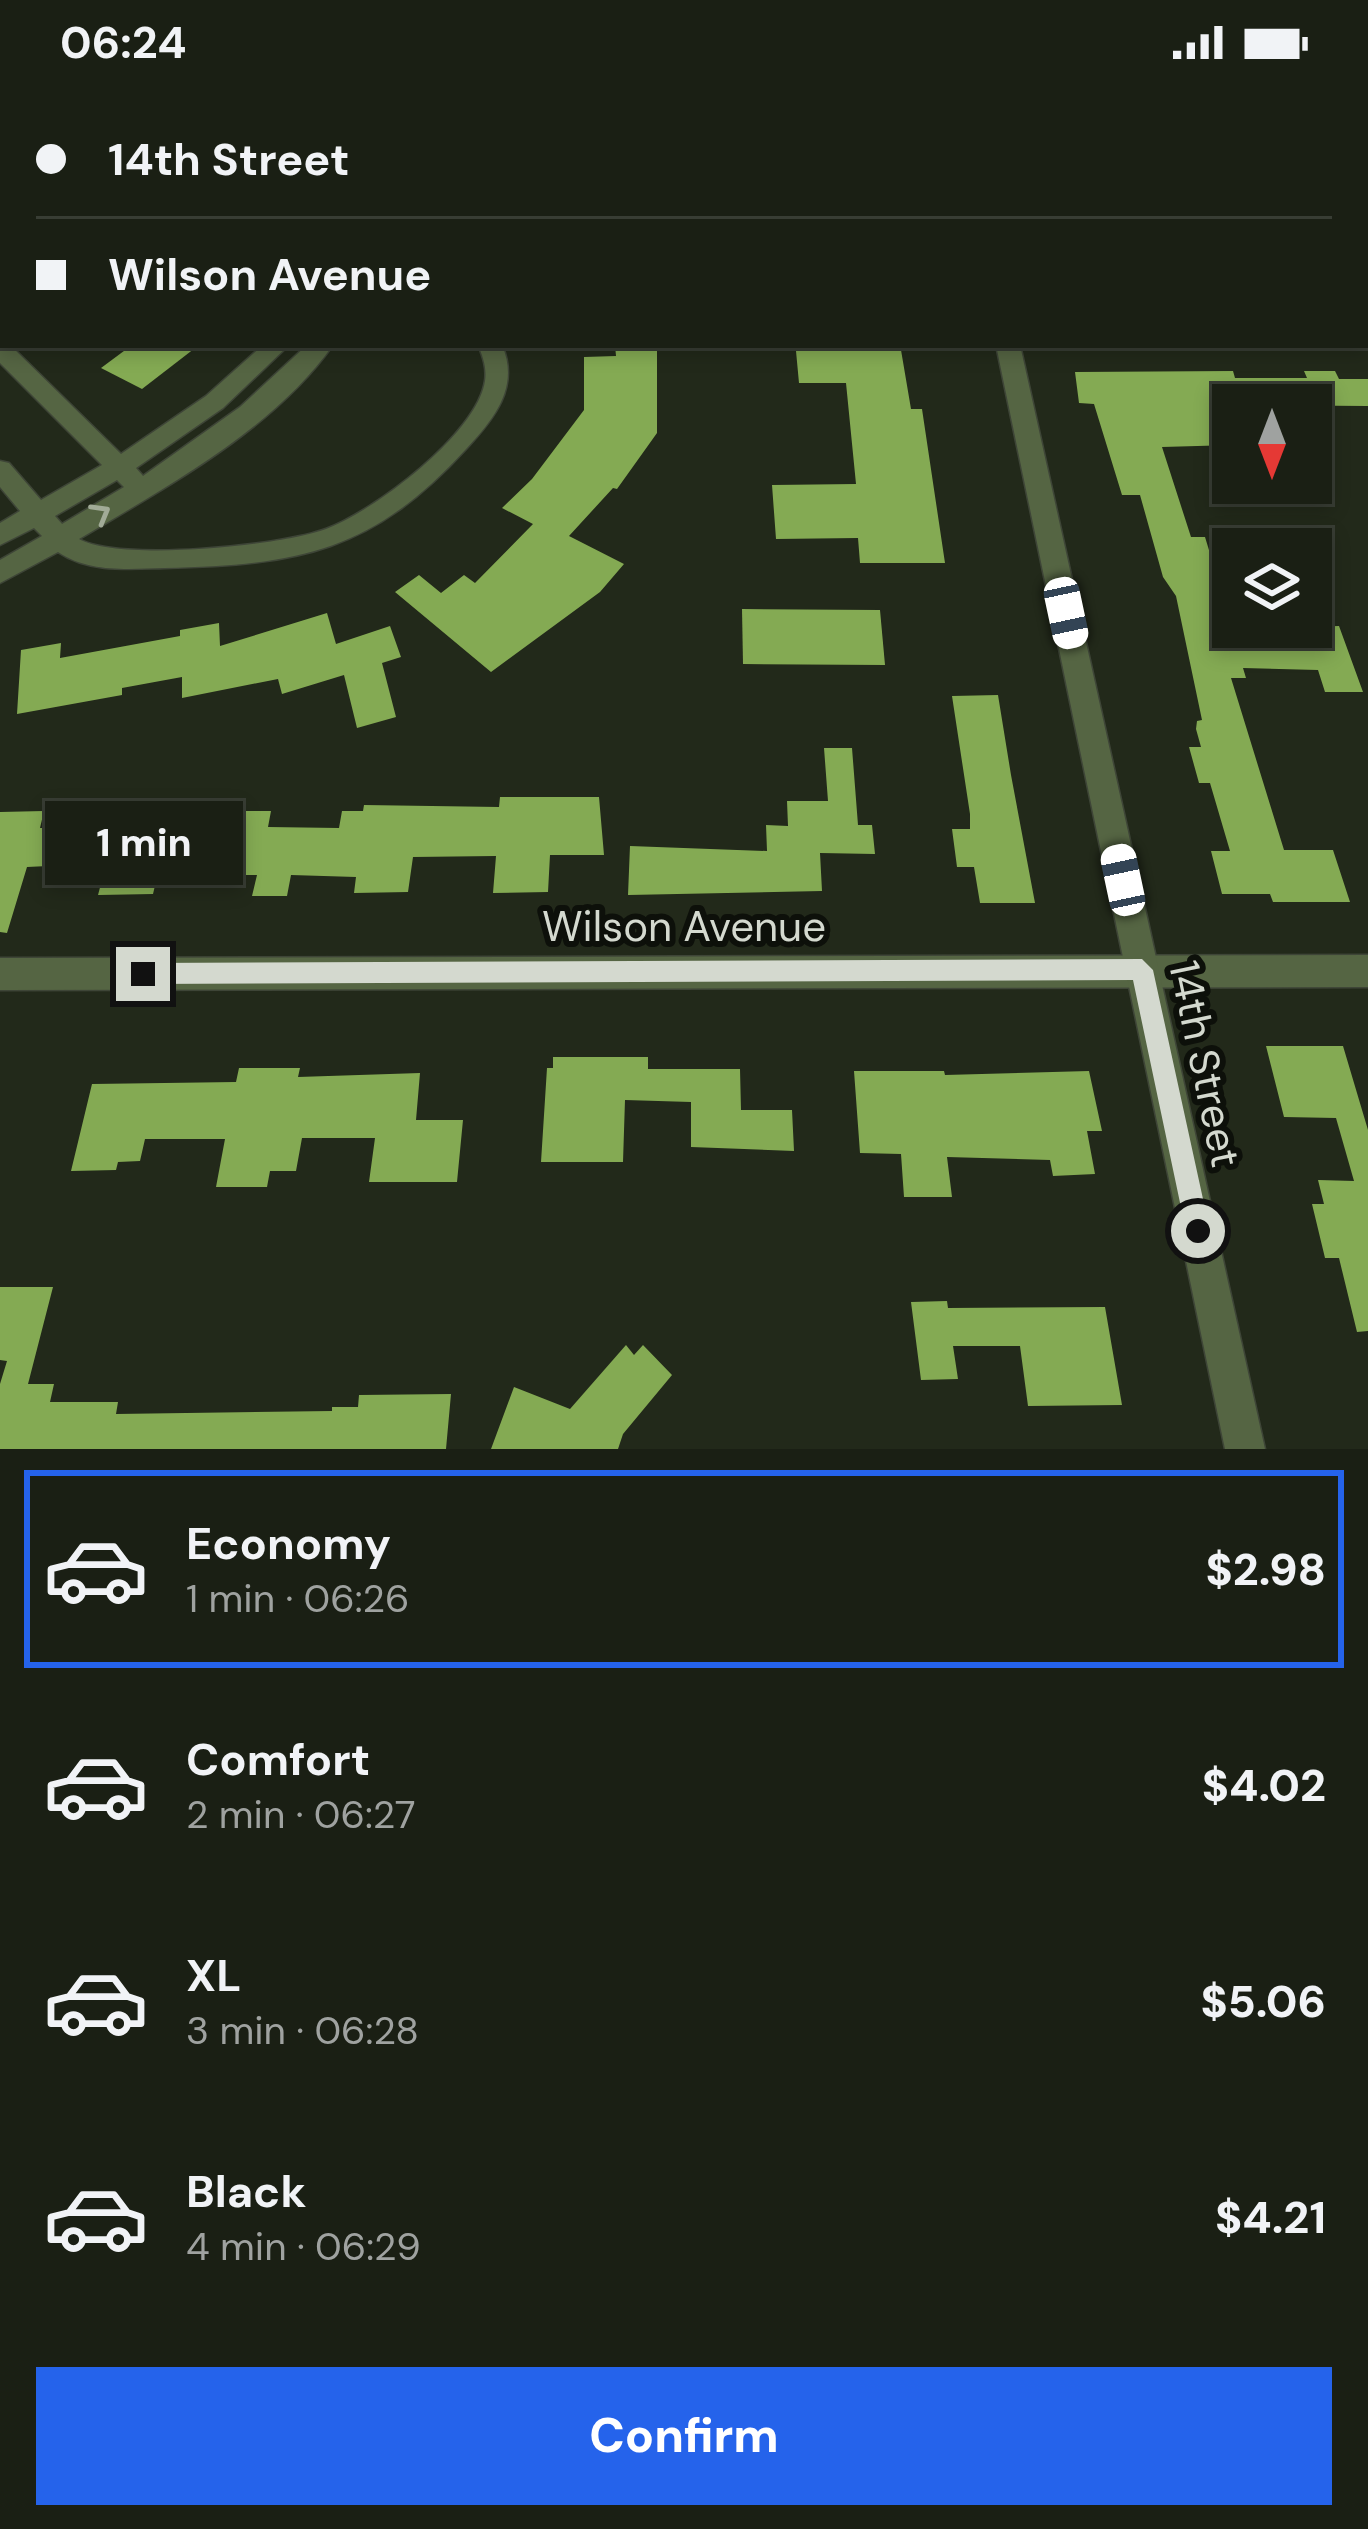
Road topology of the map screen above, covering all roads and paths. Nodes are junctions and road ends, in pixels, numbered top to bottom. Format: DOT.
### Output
graph roads {
  1 [pos="274,348"];
  2 [pos="318,348"];
  3 [pos="491,348"];
  4 [pos="1009,348"];
  5 [pos="0,350"];
  6 [pos="121,465"];
  7 [pos="0,470"];
  8 [pos="141,490"];
  9 [pos="40,512"];
  10 [pos="0,535"];
  11 [pos="59,538"];
  12 [pos="0,573"];
  13 [pos="1142,970"];
  14 [pos="1368,971"];
  15 [pos="0,974"];
  16 [pos="1245,1449"];
  1 -- 6 [label="street"];
  2 -- 8 [label="street"];
  3 -- 11 [label="street"];
  4 -- 13 [label="street, 14th Street"];
  5 -- 6 [label="street"];
  6 -- 8 [label="street"];
  6 -- 9 [label="street"];
  7 -- 9 [label="street"];
  11 -- 8 [label="street, one-way"];
  9 -- 10 [label="street"];
  9 -- 11 [label="street"];
  11 -- 12 [label="street"];
  13 -- 14 [label="street, Wilson Avenue"];
  13 -- 15 [label="street, Wilson Avenue"];
  13 -- 16 [label="street, 14th Street"];
}
